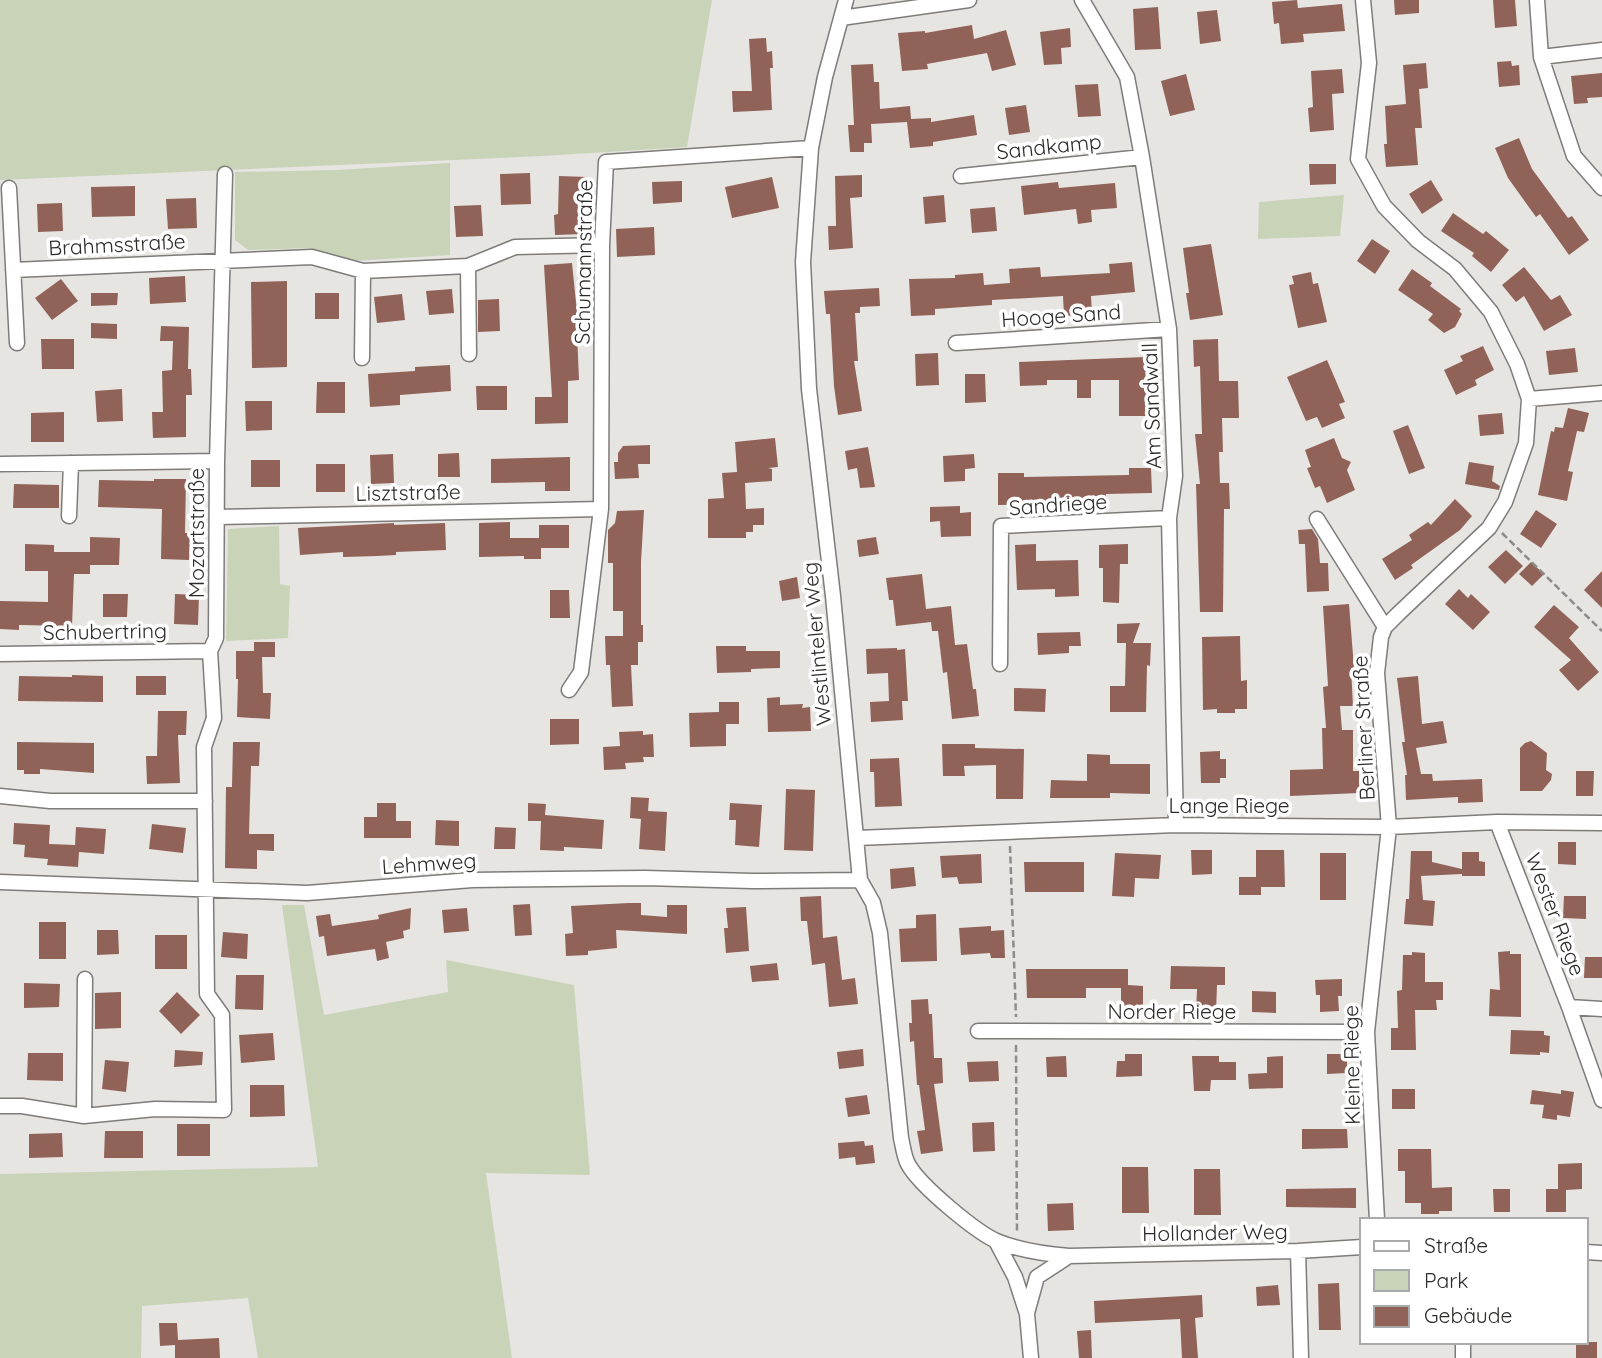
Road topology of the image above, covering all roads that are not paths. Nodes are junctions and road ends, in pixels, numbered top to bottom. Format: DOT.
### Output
graph roads {
  1 [pos="846,0"];
  2 [pos="969,0"];
  3 [pos="1082,0"];
  4 [pos="1363,0"];
  5 [pos="1538,0"];
  6 [pos="841,18"];
  7 [pos="1602,50"];
  8 [pos="1541,57"];
  9 [pos="811,148"];
  10 [pos="1142,157"];
  11 [pos="225,174"];
  12 [pos="961,176"];
  13 [pos="9,188"];
  14 [pos="1602,188"];
  15 [pos="602,245"];
  16 [pos="223,260"];
  17 [pos="468,266"];
  18 [pos="13,270"];
  19 [pos="363,271"];
  20 [pos="1169,329"];
  21 [pos="17,343"];
  22 [pos="956,343"];
  23 [pos="469,354"];
  24 [pos="362,358"];
  25 [pos="1602,393"];
  26 [pos="1529,399"];
  27 [pos="217,461"];
  28 [pos="71,463"];
  29 [pos="0,464"];
  30 [pos="601,509"];
  31 [pos="69,516"];
  32 [pos="217,517"];
  33 [pos="1169,518"];
  34 [pos="1317,519"];
  35 [pos="1385,627"];
  36 [pos="210,651"];
  37 [pos="0,654"];
  38 [pos="999,664"];
  39 [pos="569,690"];
  40 [pos="0,796"];
  41 [pos="205,801"];
  42 [pos="1497,822"];
  43 [pos="1602,823"];
  44 [pos="1176,825"];
  45 [pos="1389,827"];
  46 [pos="857,838"];
  47 [pos="860,880"];
  48 [pos="0,882"];
  49 [pos="207,890"];
  50 [pos="85,979"];
  51 [pos="1569,1007"];
  52 [pos="1602,1009"];
  53 [pos="978,1031"];
  54 [pos="1367,1032"];
  55 [pos="1602,1100"];
  56 [pos="0,1106"];
  57 [pos="84,1116"];
  58 [pos="1377,1218"];
  59 [pos="996,1241"];
  60 [pos="1360,1247"];
  61 [pos="1298,1251"];
  62 [pos="1069,1256"];
  63 [pos="1027,1314"];
  64 [pos="1031,1358"];
  65 [pos="1301,1358"];
  1 -- 6 [label="street, Westlinteler Weg"];
  2 -- 6 [label="street"];
  3 -- 10 [label="street, Am Sandwall"];
  4 -- 26 [label="street, Berliner Straße"];
  5 -- 8 [label="street"];
  6 -- 9 [label="street, Westlinteler Weg"];
  7 -- 8 [label="street"];
  8 -- 14 [label="street"];
  9 -- 15 [label="street, Schumannstraße"];
  9 -- 46 [label="street, Westlinteler Weg"];
  10 -- 12 [label="street, Sandkamp"];
  10 -- 20 [label="street, Am Sandwall"];
  11 -- 16 [label="street, Mozartstraße"];
  13 -- 18 [label="street"];
  15 -- 17 [label="street, Brahmsstraße"];
  15 -- 30 [label="street, Schumannstraße"];
  16 -- 18 [label="street, Brahmsstraße"];
  16 -- 19 [label="street, Brahmsstraße"];
  16 -- 27 [label="street, Mozartstraße"];
  17 -- 19 [label="street, Brahmsstraße"];
  17 -- 23 [label="street"];
  18 -- 21 [label="street"];
  19 -- 24 [label="street"];
  20 -- 22 [label="street, Hooge Sand"];
  20 -- 33 [label="street, Am Sandwall"];
  25 -- 26 [label="street"];
  26 -- 35 [label="street, Berliner Straße"];
  27 -- 28 [label="street"];
  27 -- 32 [label="street, Mozartstraße"];
  28 -- 29 [label="street"];
  28 -- 31 [label="street"];
  30 -- 32 [label="street, Lisztstraße"];
  30 -- 39 [label="street"];
  32 -- 36 [label="street, Mozartstraße"];
  33 -- 38 [label="street, Sandriege"];
  33 -- 44 [label="street, Am Sandwall"];
  34 -- 35 [label="street, Berliner Straße"];
  35 -- 45 [label="street, Berliner Straße"];
  36 -- 37 [label="street, Schubertring"];
  36 -- 41 [label="street, Mozartstraße"];
  40 -- 41 [label="street"];
  41 -- 49 [label="street, Mozartstraße"];
  42 -- 43 [label="street, Lange Riege"];
  42 -- 45 [label="street, Lange Riege"];
  42 -- 51 [label="street, Wester Riege"];
  44 -- 45 [label="street, Lange Riege"];
  44 -- 46 [label="street, Lange Riege"];
  45 -- 54 [label="street, Kleine Riege"];
  46 -- 47 [label="street, Westlinteler Weg"];
  47 -- 49 [label="street, Lehmweg"];
  47 -- 59 [label="street, Westlinteler Weg"];
  48 -- 49 [label="street, Lehmweg"];
  49 -- 57 [label="street, Mozartstraße"];
  50 -- 57 [label="street"];
  51 -- 52 [label="street"];
  51 -- 55 [label="street, Wester Riege"];
  53 -- 54 [label="street, Norder Riege"];
  54 -- 58 [label="street, Kleine Riege"];
  56 -- 57 [label="street"];
  59 -- 62 [label="street, Westlinteler Weg"];
  59 -- 63 [label="street, Westlinteler Weg"];
  60 -- 61 [label="street, Hollander Weg"];
  61 -- 62 [label="street, Hollander Weg"];
  61 -- 65 [label="street"];
  62 -- 63 [label="street, Westlinteler Weg"];
  63 -- 64 [label="street, Westlinteler Weg"];
}
